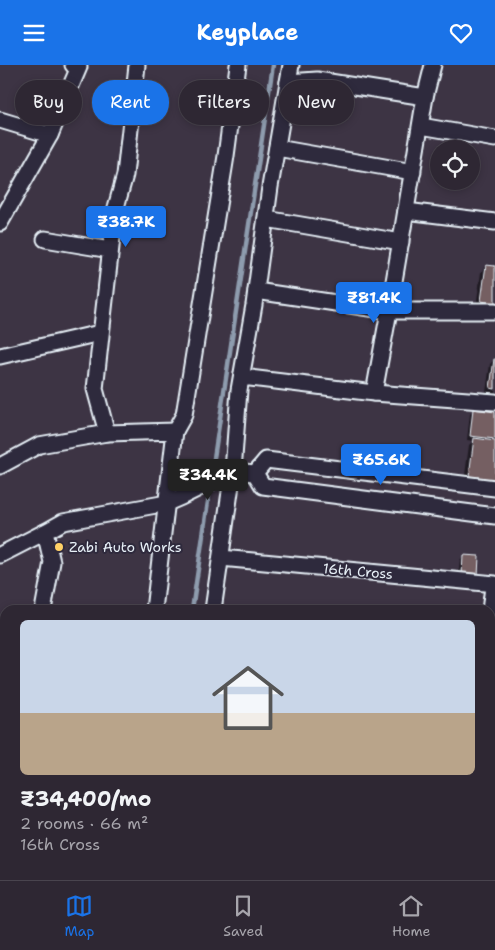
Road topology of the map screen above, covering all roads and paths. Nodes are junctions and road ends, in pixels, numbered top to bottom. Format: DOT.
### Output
graph roads {
  1 [pos="72,65"];
  2 [pos="137,65"];
  3 [pos="238,65"];
  4 [pos="291,65"];
  5 [pos="433,65"];
  6 [pos="288,80"];
  7 [pos="354,86"];
  8 [pos="425,97"];
  9 [pos="0,119"];
  10 [pos="281,125"];
  11 [pos="421,125"];
  12 [pos="50,135"];
  13 [pos="495,139"];
  14 [pos="277,148"];
  15 [pos="413,172"];
  16 [pos="4,208"];
  17 [pos="406,211"];
  18 [pos="266,219"];
  19 [pos="495,222"];
  20 [pos="0,223"];
  21 [pos="45,239"];
  22 [pos="401,242"];
  23 [pos="110,250"];
  24 [pos="256,291"];
  25 [pos="389,311"];
  26 [pos="495,311"];
  27 [pos="100,333"];
  28 [pos="0,356"];
  29 [pos="242,377"];
  30 [pos="374,393"];
  31 [pos="495,401"];
  32 [pos="175,431"];
  33 [pos="107,433"];
  34 [pos="0,466"];
  35 [pos="255,473"];
  36 [pos="228,474"];
  37 [pos="495,488"];
  38 [pos="174,500"];
  39 [pos="495,516"];
  40 [pos="45,532"];
  41 [pos="0,555"];
  42 [pos="221,557"];
  43 [pos="495,594"];
  44 [pos="44,605"];
  45 [pos="155,605"];
  46 [pos="214,605"];
  1 -- 12 [label="street"];
  2 -- 23 [label="street"];
  3 -- 32 [label="street"];
  4 -- 6 [label="street"];
  5 -- 8 [label="street"];
  7 -- 8 [label="street"];
  8 -- 11 [label="street"];
  9 -- 12 [label="street"];
  10 -- 14 [label="street"];
  11 -- 13 [label="street"];
  11 -- 15 [label="street"];
  12 -- 16 [label="street"];
  14 -- 15 [label="street"];
  14 -- 18 [label="street"];
  15 -- 17 [label="street"];
  16 -- 20 [label="street"];
  17 -- 19 [label="street"];
  17 -- 22 [label="street"];
  18 -- 22 [label="street"];
  18 -- 24 [label="street"];
  21 -- 23 [label="street"];
  22 -- 25 [label="street"];
  23 -- 27 [label="street"];
  24 -- 25 [label="street"];
  24 -- 29 [label="street"];
  25 -- 26 [label="street"];
  25 -- 30 [label="street"];
  27 -- 28 [label="street"];
  27 -- 33 [label="street"];
  29 -- 30 [label="street"];
  29 -- 36 [label="street"];
  30 -- 31 [label="street"];
  32 -- 33 [label="street"];
  32 -- 38 [label="street"];
  33 -- 34 [label="street"];
  35 -- 36 [label="street"];
  35 -- 37 [label="street"];
  35 -- 39 [label="street"];
  36 -- 38 [label="street"];
  36 -- 42 [label="street"];
  38 -- 40 [label="street"];
  38 -- 45 [label="street"];
  40 -- 41 [label="street"];
  40 -- 44 [label="street"];
  42 -- 43 [label="street, 16th Cross"];
  42 -- 46 [label="street"];
}
